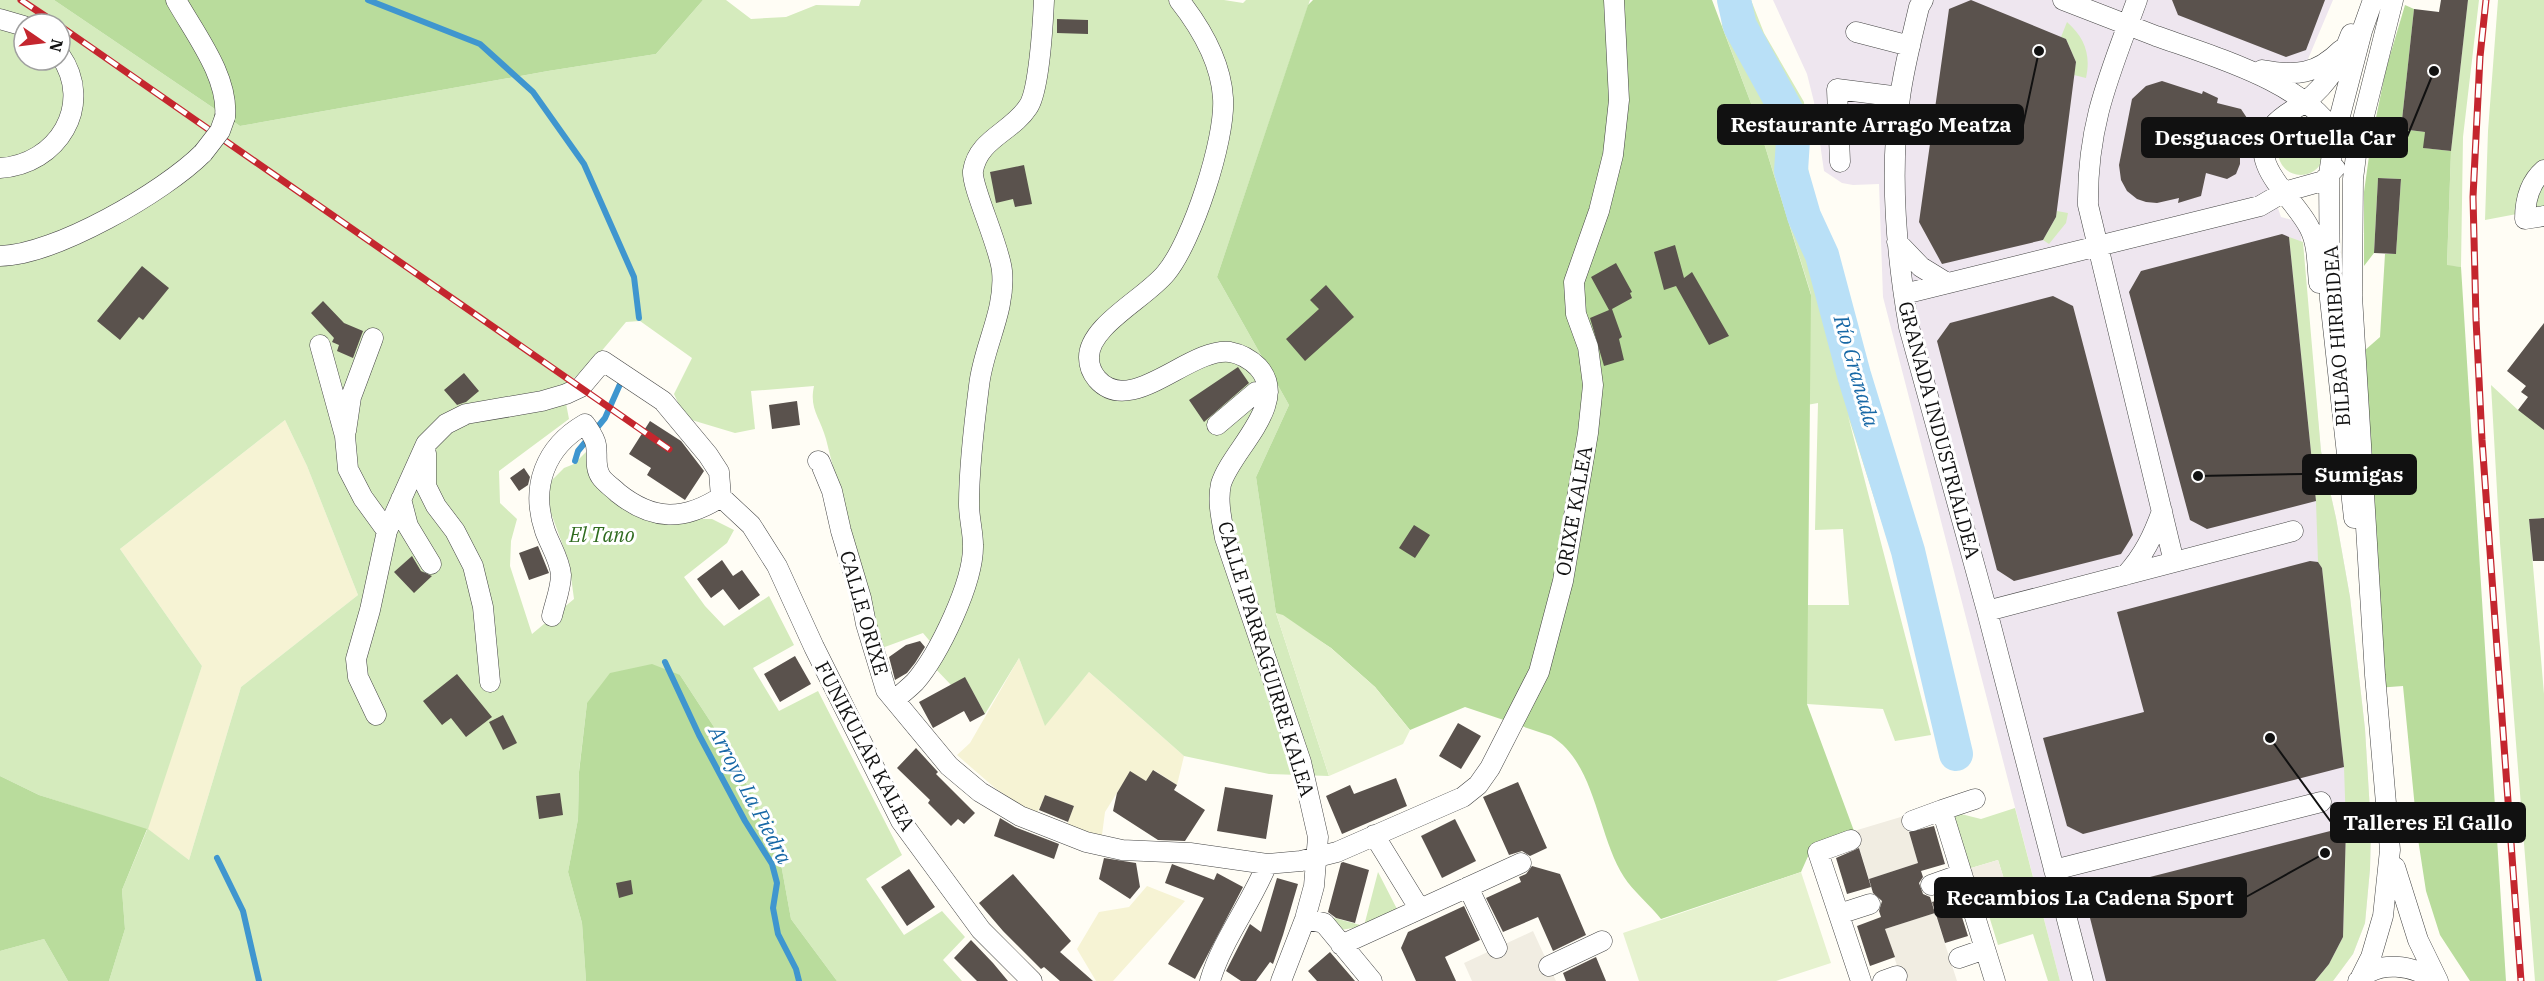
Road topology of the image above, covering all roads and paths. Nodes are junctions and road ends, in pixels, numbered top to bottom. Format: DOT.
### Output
graph roads {
  1 [pos="176,0"];
  2 [pos="1044,0"];
  3 [pos="1179,0"];
  4 [pos="1614,0"];
  5 [pos="1923,0"];
  6 [pos="2063,0"];
  7 [pos="2137,0"];
  8 [pos="2362,0"];
  9 [pos="2373,0"];
  10 [pos="2392,0"];
  11 [pos="2128,26"];
  12 [pos="1856,32"];
  13 [pos="2347,44"];
  14 [pos="1910,46"];
  15 [pos="2244,67"];
  16 [pos="69,72"];
  17 [pos="1900,97"];
  18 [pos="2304,103"];
  19 [pos="2336,135"];
  20 [pos="2342,156"];
  21 [pos="1840,162"];
  22 [pos="0,168"];
  23 [pos="2544,171"];
  24 [pos="2330,174"];
  25 [pos="2284,192"];
  26 [pos="2251,208"];
  27 [pos="2535,218"];
  28 [pos="2311,229"];
  29 [pos="1897,242"];
  30 [pos="2098,245"];
  31 [pos="0,256"];
  32 [pos="1947,283"];
  33 [pos="1904,294"];
  34 [pos="373,338"];
  35 [pos="2355,341"];
  36 [pos="320,345"];
  37 [pos="1268,392"];
  38 [pos="1217,425"];
  39 [pos="345,436"];
  40 [pos="426,444"];
  41 [pos="818,461"];
  42 [pos="2348,474"];
  43 [pos="721,497"];
  44 [pos="401,499"];
  45 [pos="2162,512"];
  46 [pos="387,531"];
  47 [pos="2294,531"];
  48 [pos="2174,562"];
  49 [pos="431,564"];
  50 [pos="2126,574"];
  51 [pos="1987,611"];
  52 [pos="552,616"];
  53 [pos="2375,675"];
  54 [pos="490,682"];
  55 [pos="895,700"];
  56 [pos="376,715"];
  57 [pos="1975,799"];
  58 [pos="2321,802"];
  59 [pos="1942,810"];
  60 [pos="1912,821"];
  61 [pos="1374,835"];
  62 [pos="1851,840"];
  63 [pos="2390,850"];
  64 [pos="1317,856"];
  65 [pos="1521,863"];
  66 [pos="1267,864"];
  67 [pos="2054,870"];
  68 [pos="1962,874"];
  69 [pos="1931,885"];
  70 [pos="1468,887"];
  71 [pos="1870,904"];
  72 [pos="1419,908"];
  73 [pos="1839,914"];
  74 [pos="1305,919"];
  75 [pos="1602,941"];
  76 [pos="1341,945"];
  77 [pos="1497,948"];
  78 [pos="1985,949"];
  79 [pos="1959,958"];
  80 [pos="1549,966"];
  81 [pos="2359,979"];
  82 [pos="1032,981"];
  83 [pos="1210,981"];
  84 [pos="1281,981"];
  85 [pos="1372,981"];
  86 [pos="1861,981"];
  87 [pos="1995,981"];
  88 [pos="2083,981"];
  89 [pos="2436,981"];
  1 -- 31 [label="street, bridge"];
  2 -- 55 [label="street"];
  3 -- 37 [label="street"];
  4 -- 61 [label="street, ORIXE KALEA"];
  5 -- 14 [label="street, GRANADA INDUSTRIALDEA"];
  6 -- 11 [label="street"];
  7 -- 11 [label="street"];
  8 -- 13 [label="street"];
  9 -- 19 [label="street, BILBAO HIRIBIDEA"];
  10 -- 20 [label="street"];
  10 -- 35 [label="street, BILBAO HIRIBIDEA"];
  11 -- 15 [label="street"];
  11 -- 30 [label="street"];
  12 -- 14 [label="street"];
  13 -- 15 [label="street"];
  13 -- 18 [label="street"];
  14 -- 17 [label="street, GRANADA INDUSTRIALDEA"];
  15 -- 18 [label="street"];
  16 -- 22 [label="street"];
  17 -- 21 [label="street"];
  17 -- 29 [label="street, GRANADA INDUSTRIALDEA"];
  18 -- 19 [label="street"];
  18 -- 25 [label="street"];
  19 -- 20 [label="street"];
  19 -- 24 [label="street, BILBAO HIRIBIDEA"];
  20 -- 24 [label="street"];
  20 -- 35 [label="street"];
  23 -- 27 [label="street"];
  24 -- 25 [label="street"];
  24 -- 42 [label="street, BILBAO HIRIBIDEA"];
  25 -- 26 [label="street"];
  25 -- 28 [label="street"];
  26 -- 28 [label="street"];
  26 -- 30 [label="street"];
  28 -- 42 [label="street"];
  29 -- 32 [label="street"];
  29 -- 33 [label="street, GRANADA INDUSTRIALDEA"];
  30 -- 32 [label="street"];
  30 -- 45 [label="street"];
  32 -- 33 [label="street"];
  33 -- 51 [label="street, GRANADA INDUSTRIALDEA"];
  34 -- 39 [label="street"];
  35 -- 53 [label="street, BILBAO HIRIBIDEA"];
  36 -- 39 [label="street"];
  37 -- 38 [label="street"];
  37 -- 64 [label="street, CALLE IPARRAGUIRRE KALEA"];
  39 -- 46 [label="street"];
  40 -- 43 [label="street"];
  40 -- 44 [label="street"];
  40 -- 54 [label="street"];
  41 -- 55 [label="street, CALLE ORIXE"];
  42 -- 53 [label="street, BILBAO HIRIBIDEA"];
  43 -- 52 [label="street"];
  43 -- 82 [label="street, FUNIKULAR KALEA"];
  44 -- 46 [label="street"];
  44 -- 49 [label="street"];
  45 -- 48 [label="street"];
  45 -- 50 [label="street"];
  46 -- 56 [label="street"];
  47 -- 48 [label="street"];
  48 -- 50 [label="street"];
  50 -- 51 [label="street"];
  51 -- 67 [label="street, GRANADA INDUSTRIALDEA"];
  53 -- 63 [label="street, BILBAO HIRIBIDEA"];
  55 -- 66 [label="street, CALLE ORIXE"];
  57 -- 59 [label="street"];
  58 -- 67 [label="street"];
  59 -- 60 [label="street"];
  59 -- 68 [label="street"];
  61 -- 64 [label="street, ORIXE KALEA"];
  61 -- 72 [label="street"];
  62 -- 73 [label="street"];
  63 -- 81 [label="street"];
  63 -- 89 [label="street"];
  64 -- 66 [label="street, ORIXE KALEA"];
  64 -- 74 [label="street, CALLE IPARRAGUIRRE KALEA"];
  65 -- 70 [label="street"];
  66 -- 83 [label="street"];
  67 -- 88 [label="street, GRANADA INDUSTRIALDEA"];
  68 -- 69 [label="street"];
  68 -- 78 [label="street"];
  70 -- 72 [label="street"];
  70 -- 77 [label="street"];
  71 -- 73 [label="street"];
  72 -- 76 [label="street"];
  73 -- 86 [label="street"];
  74 -- 76 [label="street"];
  74 -- 84 [label="street, CALLE IPARRAGUIRRE KALEA"];
  75 -- 80 [label="street"];
  76 -- 85 [label="street"];
  78 -- 79 [label="street"];
  78 -- 87 [label="street"];
  81 -- 89 [label="street"];
}
